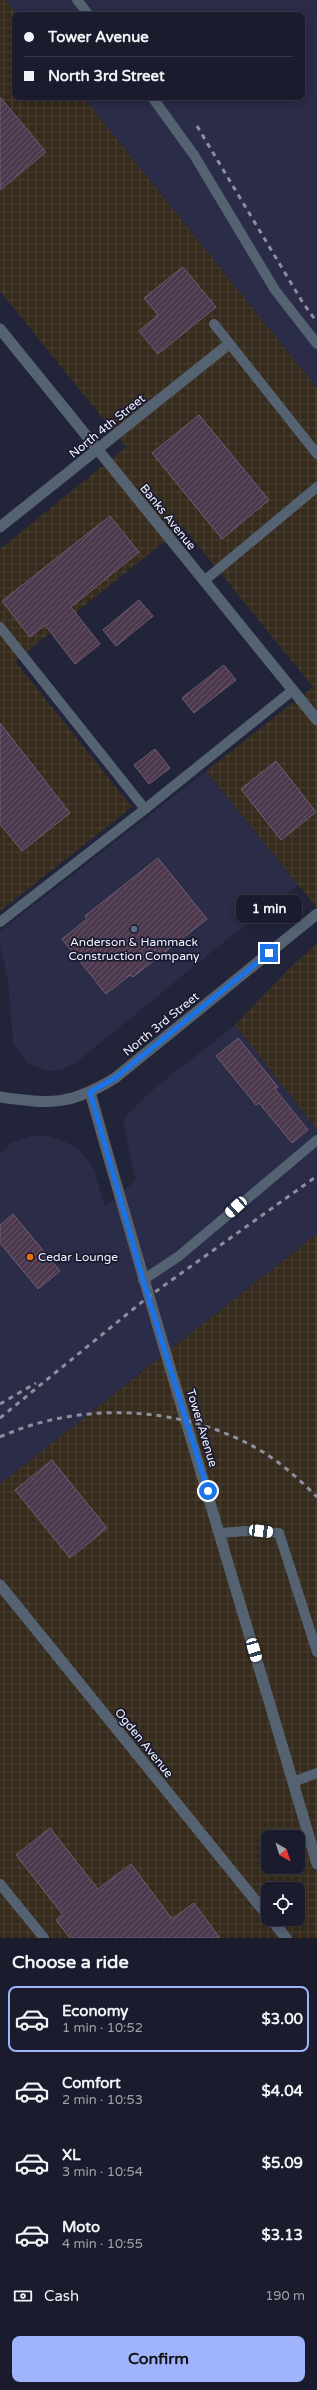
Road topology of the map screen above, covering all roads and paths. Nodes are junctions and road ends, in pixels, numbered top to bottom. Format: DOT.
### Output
graph roads {
  1 [pos="77,0"];
  2 [pos="87,12"];
  3 [pos="154,100"];
  4 [pos="214,324"];
  5 [pos="0,329"];
  6 [pos="230,344"];
  7 [pos="317,344"];
  8 [pos="97,450"];
  9 [pos="317,454"];
  10 [pos="317,487"];
  11 [pos="0,528"];
  12 [pos="204,581"];
  13 [pos="0,627"];
  14 [pos="293,690"];
  15 [pos="317,720"];
  16 [pos="145,809"];
  17 [pos="317,914"];
  18 [pos="0,922"];
  19 [pos="90,1092"];
  20 [pos="0,1097"];
  21 [pos="317,1140"];
  22 [pos="143,1280"];
  23 [pos="220,1533"];
  24 [pos="0,1586"];
  25 [pos="317,1652"];
  26 [pos="317,1773"];
  27 [pos="293,1782"];
  28 [pos="317,1864"];
  29 [pos="0,1884"];
  30 [pos="261,1907"];
  31 [pos="276,1926"];
  32 [pos="44,1938"];
  33 [pos="286,1938"];
  1 -- 2 [label="lane"];
  3 -- 7 [label="lane"];
  4 -- 6 [label="lane"];
  5 -- 8 [label="street, Banks Avenue"];
  6 -- 8 [label="street, North 4th Street"];
  6 -- 9 [label="lane"];
  8 -- 11 [label="street, North 4th Street"];
  8 -- 12 [label="street, Banks Avenue"];
  10 -- 12 [label="lane"];
  12 -- 14 [label="street, Banks Avenue"];
  13 -- 16 [label="lane"];
  14 -- 15 [label="street, Banks Avenue"];
  14 -- 16 [label="lane"];
  16 -- 18 [label="lane"];
  17 -- 19 [label="street, North 3rd Street"];
  19 -- 20 [label="street, North 3rd Street"];
  19 -- 22 [label="street, Tower Avenue"];
  21 -- 22 [label="lane"];
  22 -- 23 [label="street, Tower Avenue"];
  23 -- 25 [label="lane"];
  23 -- 27 [label="street, Tower Avenue"];
  24 -- 30 [label="street, Ogden Avenue"];
  26 -- 27 [label="lane"];
  27 -- 28 [label="street, Tower Avenue"];
  29 -- 32 [label="lane"];
  31 -- 33 [label="street"];
}
